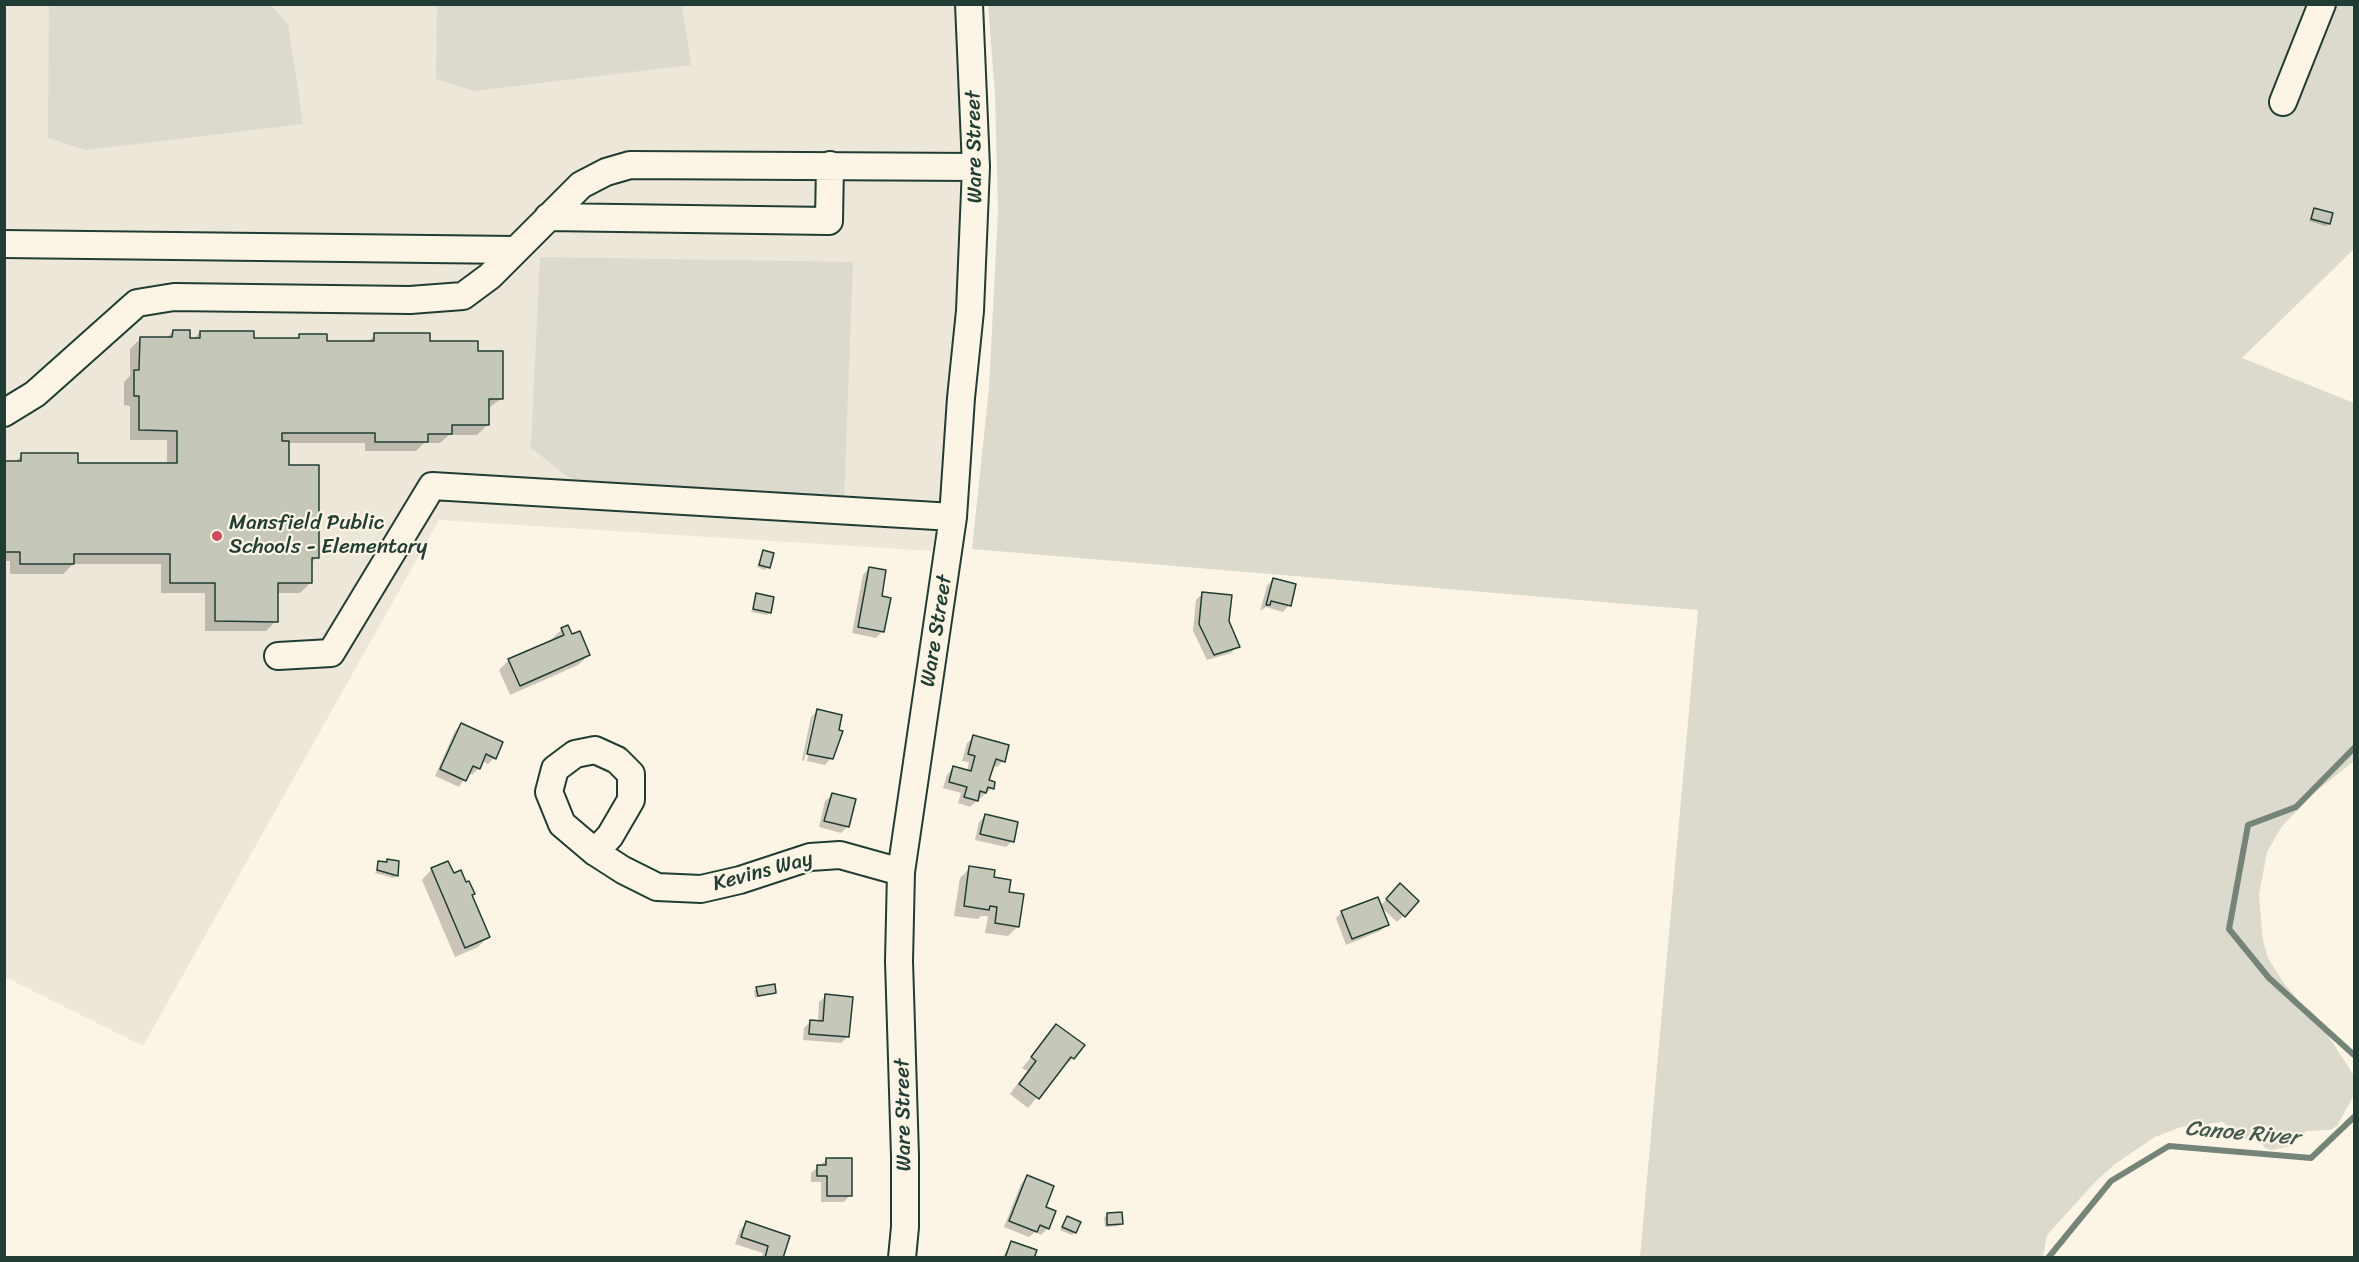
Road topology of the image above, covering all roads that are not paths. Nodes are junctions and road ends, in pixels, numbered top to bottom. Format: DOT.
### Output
graph roads {
  1 [pos="969,4"];
  2 [pos="2322,4"];
  3 [pos="2283,102"];
  4 [pos="830,165"];
  5 [pos="976,167"];
  6 [pos="548,217"];
  7 [pos="4,244"];
  8 [pos="515,250"];
  9 [pos="4,413"];
  10 [pos="953,517"];
  11 [pos="278,656"];
  12 [pos="595,852"];
  13 [pos="901,872"];
  14 [pos="902,1257"];
  1 -- 5 [label="street, Ware Street"];
  2 -- 3 [label="street"];
  4 -- 5 [label="street"];
  4 -- 6 [label="street"];
  4 -- 6 [label="street"];
  5 -- 10 [label="street, Ware Street"];
  6 -- 8 [label="street"];
  7 -- 8 [label="street"];
  8 -- 9 [label="street"];
  10 -- 11 [label="street"];
  10 -- 13 [label="street, Ware Street"];
  12 -- 13 [label="street, Kevins Way"];
  13 -- 14 [label="street, Ware Street"];
}
